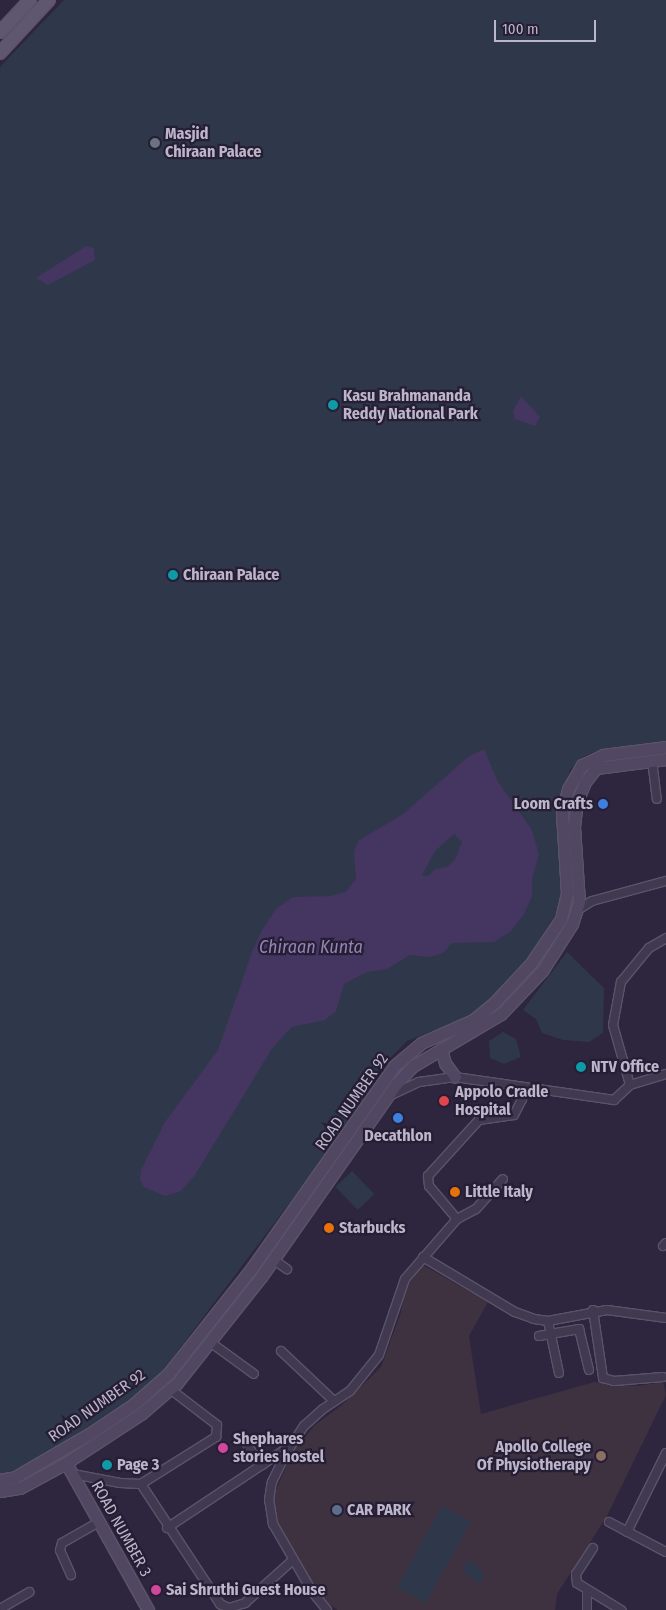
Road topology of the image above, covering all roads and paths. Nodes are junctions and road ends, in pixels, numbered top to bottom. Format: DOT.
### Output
graph roads {
  1 [pos="48,0"];
  2 [pos="28,1"];
  3 [pos="0,32"];
  4 [pos="0,53"];
  5 [pos="666,747"];
  6 [pos="666,759"];
  7 [pos="652,760"];
  8 [pos="657,799"];
  9 [pos="666,881"];
  10 [pos="580,889"];
  11 [pos="592,901"];
  12 [pos="576,911"];
  13 [pos="666,938"];
  14 [pos="442,1049"];
  15 [pos="666,1074"];
  16 [pos="455,1077"];
  17 [pos="630,1085"];
  18 [pos="522,1088"];
  19 [pos="388,1098"];
  20 [pos="503,1179"];
  21 [pos="457,1219"];
  22 [pos="423,1257"];
  23 [pos="274,1260"];
  24 [pos="253,1267"];
  25 [pos="287,1269"];
  26 [pos="264,1274"];
  27 [pos="593,1310"];
  28 [pos="666,1318"];
  29 [pos="548,1321"];
  30 [pos="551,1334"];
  31 [pos="539,1336"];
  32 [pos="210,1342"];
  33 [pos="281,1351"];
  34 [pos="600,1359"];
  35 [pos="559,1373"];
  36 [pos="254,1374"];
  37 [pos="663,1377"];
  38 [pos="170,1389"];
  39 [pos="334,1402"];
  40 [pos="291,1446"];
  41 [pos="248,1447"];
  42 [pos="666,1453"];
  43 [pos="66,1463"];
  44 [pos="263,1465"];
  45 [pos="73,1474"];
  46 [pos="0,1480"];
  47 [pos="141,1484"];
  48 [pos="0,1491"];
  49 [pos="99,1522"];
  50 [pos="609,1522"];
  51 [pos="168,1528"];
  52 [pos="627,1532"];
  53 [pos="593,1548"];
  54 [pos="666,1552"];
  55 [pos="293,1560"];
  56 [pos="71,1575"];
  57 [pos="587,1591"];
  58 [pos="30,1592"];
  59 [pos="0,1609"];
  60 [pos="148,1610"];
  61 [pos="327,1610"];
  62 [pos="587,1610"];
  63 [pos="621,1610"];
  1 -- 4 [label="main road"];
  2 -- 3 [label="main road"];
  5 -- 24 [label="main road, ROAD NUMBER 92"];
  6 -- 7 [label="main road, ROAD NUMBER 92"];
  7 -- 8 [label="street"];
  7 -- 10 [label="main road, ROAD NUMBER 92"];
  9 -- 11 [label="street"];
  10 -- 11 [label="street"];
  10 -- 12 [label="main road, ROAD NUMBER 92"];
  11 -- 12 [label="street"];
  12 -- 14 [label="main road, ROAD NUMBER 92"];
  13 -- 17 [label="street"];
  14 -- 16 [label="main road"];
  14 -- 19 [label="main road, ROAD NUMBER 92"];
  15 -- 17 [label="street"];
  16 -- 18 [label="street"];
  16 -- 19 [label="street"];
  17 -- 18 [label="street"];
  18 -- 21 [label="street"];
  19 -- 23 [label="main road, ROAD NUMBER 92"];
  20 -- 21 [label="street"];
  21 -- 22 [label="street"];
  22 -- 29 [label="street"];
  22 -- 39 [label="street"];
  23 -- 25 [label="street"];
  23 -- 26 [label="main road, ROAD NUMBER 92"];
  24 -- 26 [label="main road"];
  24 -- 46 [label="main road, ROAD NUMBER 92"];
  26 -- 32 [label="main road, ROAD NUMBER 92"];
  27 -- 28 [label="street"];
  27 -- 29 [label="street"];
  27 -- 34 [label="street"];
  29 -- 30 [label="street"];
  30 -- 31 [label="street"];
  30 -- 34 [label="street"];
  30 -- 35 [label="street"];
  32 -- 36 [label="street"];
  32 -- 38 [label="main road, ROAD NUMBER 92"];
  33 -- 39 [label="street"];
  34 -- 37 [label="street"];
  38 -- 43 [label="main road, ROAD NUMBER 92"];
  38 -- 47 [label="street"];
  39 -- 40 [label="street"];
  40 -- 44 [label="street"];
  40 -- 55 [label="street"];
  41 -- 44 [label="street"];
  42 -- 52 [label="street"];
  43 -- 45 [label="main road, ROAD NUMBER 3"];
  43 -- 48 [label="main road, ROAD NUMBER 92"];
  44 -- 51 [label="street"];
  45 -- 47 [label="street"];
  45 -- 49 [label="main road, ROAD NUMBER 3"];
  47 -- 51 [label="street"];
  49 -- 56 [label="street"];
  49 -- 60 [label="main road, ROAD NUMBER 3"];
  50 -- 52 [label="street"];
  51 -- 55 [label="street"];
  52 -- 54 [label="street"];
  53 -- 57 [label="street"];
  55 -- 61 [label="street"];
  57 -- 62 [label="street"];
  57 -- 63 [label="street"];
  58 -- 59 [label="street"];
}
